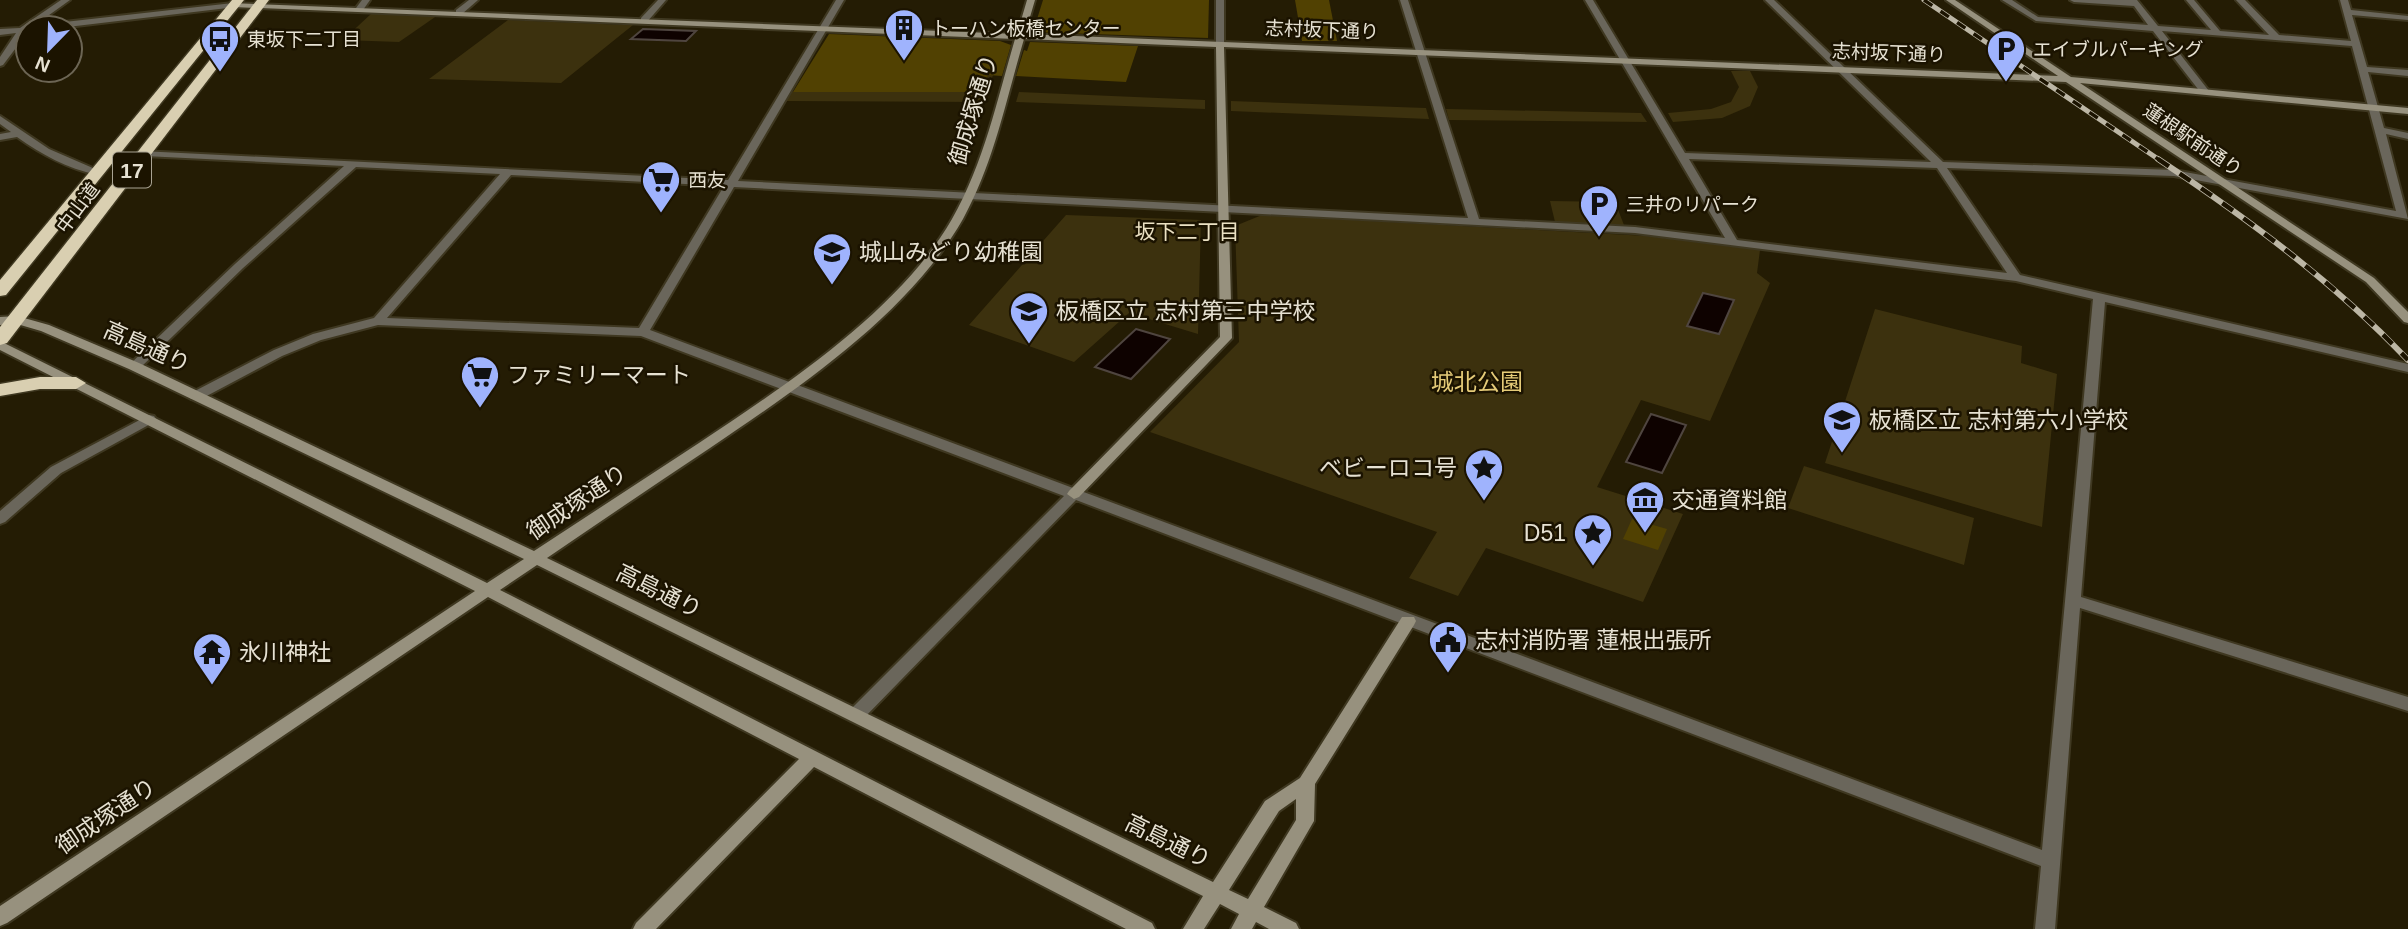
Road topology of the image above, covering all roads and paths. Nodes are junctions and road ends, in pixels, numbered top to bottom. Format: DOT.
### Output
graph roads {
  1 [pos="66,0"];
  2 [pos="474,0"];
  3 [pos="662,0"];
  4 [pos="840,0"];
  5 [pos="1031,0"];
  6 [pos="1220,0"];
  7 [pos="1404,0"];
  8 [pos="1589,0"];
  9 [pos="1769,0"];
  10 [pos="1950,0"];
  11 [pos="2006,0"];
  12 [pos="2074,0"];
  13 [pos="2190,0"];
  14 [pos="2240,0"];
  15 [pos="2344,0"];
  16 [pos="235,2"];
  17 [pos="261,2"];
  18 [pos="2135,2"];
  19 [pos="363,4"];
  20 [pos="459,12"];
  21 [pos="2348,12"];
  22 [pos="47,14"];
  23 [pos="2408,18"];
  24 [pos="644,20"];
  25 [pos="84,22"];
  26 [pos="823,27"];
  27 [pos="2154,27"];
  28 [pos="2217,32"];
  29 [pos="1021,35"];
  30 [pos="2276,37"];
  31 [pos="1220,43"];
  32 [pos="2356,44"];
  33 [pos="14,45"];
  34 [pos="1420,51"];
  35 [pos="1626,60"];
  36 [pos="0,63"];
  37 [pos="1841,69"];
  38 [pos="2363,69"];
  39 [pos="2408,73"];
  40 [pos="2068,79"];
  41 [pos="2204,91"];
  42 [pos="2376,108"];
  43 [pos="2408,111"];
  44 [pos="0,118"];
  45 [pos="2378,130"];
  46 [pos="19,134"];
  47 [pos="2408,136"];
  48 [pos="0,137"];
  49 [pos="145,153"];
  50 [pos="1683,156"];
  51 [pos="353,164"];
  52 [pos="1940,165"];
  53 [pos="97,172"];
  54 [pos="508,172"];
  55 [pos="2222,181"];
  56 [pos="730,184"];
  57 [pos="970,196"];
  58 [pos="1224,209"];
  59 [pos="2405,216"];
  60 [pos="1475,222"];
  61 [pos="1733,242"];
  62 [pos="2016,278"];
  63 [pos="0,291"];
  64 [pos="2099,298"];
  65 [pos="2408,319"];
  66 [pos="17,320"];
  67 [pos="0,321"];
  68 [pos="378,321"];
  69 [pos="643,332"];
  70 [pos="0,339"];
  71 [pos="0,345"];
  72 [pos="134,366"];
  73 [pos="2408,368"];
  74 [pos="76,383"];
  75 [pos="788,388"];
  76 [pos="0,390"];
  77 [pos="196,396"];
  78 [pos="149,419"];
  79 [pos="1074,494"];
  80 [pos="0,519"];
  81 [pos="536,559"];
  82 [pos="489,591"];
  83 [pos="2072,600"];
  84 [pos="1408,621"];
  85 [pos="2408,704"];
  86 [pos="856,715"];
  87 [pos="811,758"];
  88 [pos="1306,783"];
  89 [pos="2050,862"];
  90 [pos="1216,892"];
  91 [pos="1253,911"];
  92 [pos="0,917"];
  93 [pos="643,929"];
  94 [pos="1144,929"];
  95 [pos="1193,929"];
  96 [pos="1241,929"];
  97 [pos="1289,929"];
  98 [pos="2045,929"];
  1 -- 22 [label="street"];
  2 -- 20 [label="street"];
  3 -- 24 [label="street"];
  4 -- 26 [label="street"];
  5 -- 29 [label="street, 御成塚通り"];
  6 -- 31 [label="street"];
  7 -- 34 [label="street"];
  8 -- 35 [label="street"];
  9 -- 37 [label="street"];
  10 -- 40 [label="street, 蓮根駅前通り"];
  11 -- 27 [label="street"];
  12 -- 18 [label="street"];
  13 -- 28 [label="street"];
  14 -- 30 [label="street"];
  15 -- 21 [label="street"];
  16 -- 17 [label="street, 志村坂下通り"];
  16 -- 25 [label="street"];
  16 -- 53 [label="highway, 中山道 / 17"];
  17 -- 19 [label="street, 志村坂下通り"];
  17 -- 49 [label="highway, 中山道 / 17"];
  18 -- 27 [label="street"];
  19 -- 20 [label="street, 志村坂下通り"];
  20 -- 24 [label="street, 志村坂下通り"];
  21 -- 23 [label="street"];
  21 -- 32 [label="street"];
  24 -- 26 [label="street, 志村坂下通り"];
  26 -- 29 [label="street, 志村坂下通り"];
  26 -- 56 [label="street"];
  27 -- 28 [label="street"];
  27 -- 41 [label="street"];
  28 -- 30 [label="street"];
  29 -- 31 [label="street, 志村坂下通り"];
  29 -- 57 [label="street, 御成塚通り"];
  30 -- 32 [label="street"];
  31 -- 34 [label="street, 志村坂下通り"];
  31 -- 58 [label="street"];
  32 -- 38 [label="street"];
  33 -- 36 [label="street"];
  34 -- 35 [label="street, 志村坂下通り"];
  34 -- 60 [label="street"];
  35 -- 37 [label="street, 志村坂下通り"];
  35 -- 50 [label="street"];
  37 -- 40 [label="street, 志村坂下通り"];
  37 -- 52 [label="street"];
  38 -- 39 [label="street"];
  38 -- 42 [label="street"];
  40 -- 41 [label="street, 志村坂下通り"];
  40 -- 55 [label="street, 蓮根駅前通り"];
  41 -- 42 [label="street, 志村坂下通り"];
  42 -- 43 [label="street, 志村坂下通り"];
  42 -- 45 [label="street"];
  44 -- 46 [label="street"];
  45 -- 47 [label="street"];
  45 -- 59 [label="street"];
  46 -- 48 [label="street"];
  46 -- 53 [label="street"];
  49 -- 51 [label="street"];
  49 -- 66 [label="highway, 中山道 / 17"];
  50 -- 52 [label="street"];
  50 -- 61 [label="street"];
  51 -- 54 [label="street"];
  51 -- 72 [label="street"];
  52 -- 55 [label="street"];
  52 -- 62 [label="street"];
  53 -- 63 [label="highway, 中山道 / 17"];
  54 -- 56 [label="street"];
  54 -- 68 [label="street"];
  55 -- 59 [label="street"];
  55 -- 65 [label="street, 蓮根駅前通り"];
  56 -- 57 [label="street"];
  56 -- 69 [label="street"];
  57 -- 58 [label="street"];
  57 -- 75 [label="street, 御成塚通り"];
  58 -- 60 [label="street"];
  58 -- 79 [label="street"];
  60 -- 61 [label="street"];
  61 -- 62 [label="street"];
  62 -- 64 [label="street"];
  64 -- 73 [label="street"];
  64 -- 83 [label="street"];
  66 -- 67 [label="street, 高島通り"];
  66 -- 70 [label="highway, 中山道 / 17"];
  66 -- 72 [label="street, 高島通り"];
  68 -- 69 [label="street"];
  68 -- 77 [label="street"];
  69 -- 75 [label="street"];
  71 -- 74 [label="street"];
  72 -- 77 [label="street, 高島通り"];
  74 -- 76 [label="highway"];
  74 -- 78 [label="street"];
  75 -- 79 [label="street"];
  75 -- 81 [label="street, 御成塚通り"];
  77 -- 81 [label="street, 高島通り"];
  78 -- 80 [label="street"];
  78 -- 82 [label="street"];
  79 -- 84 [label="street"];
  79 -- 86 [label="street"];
  81 -- 82 [label="street, 御成塚通り"];
  81 -- 86 [label="street, 高島通り"];
  82 -- 87 [label="street"];
  82 -- 92 [label="street, 御成塚通り"];
  83 -- 85 [label="street"];
  83 -- 89 [label="street"];
  84 -- 88 [label="street"];
  84 -- 89 [label="street"];
  86 -- 90 [label="street, 高島通り"];
  87 -- 93 [label="street"];
  87 -- 94 [label="street"];
  88 -- 90 [label="street"];
  88 -- 91 [label="street"];
  89 -- 98 [label="street"];
  90 -- 91 [label="street, 高島通り"];
  90 -- 95 [label="street"];
  91 -- 96 [label="street"];
  91 -- 97 [label="street, 高島通り"];
}
